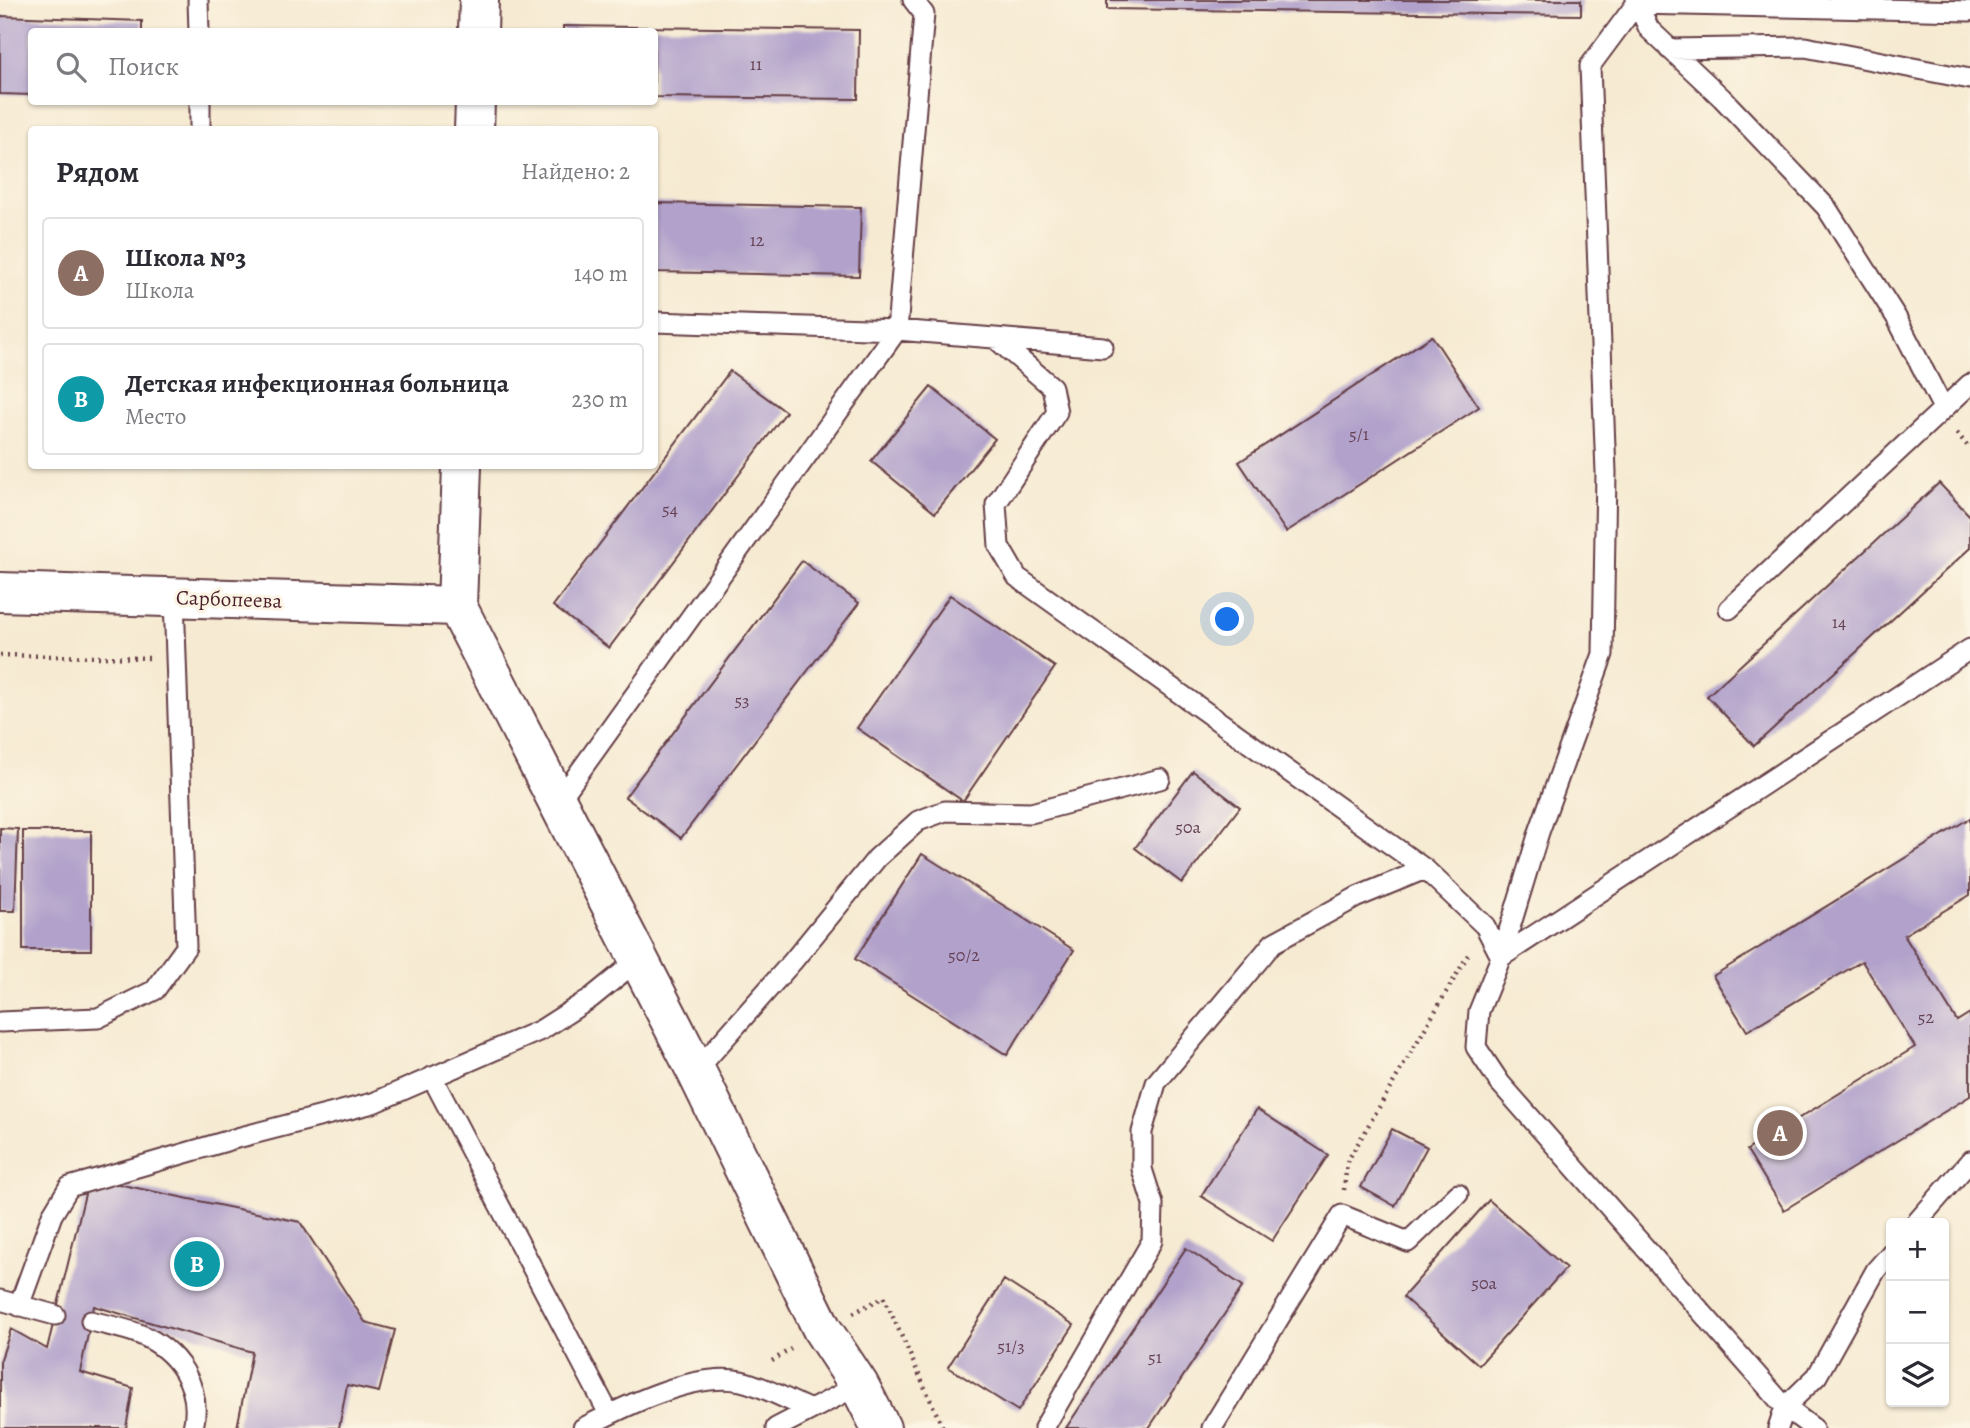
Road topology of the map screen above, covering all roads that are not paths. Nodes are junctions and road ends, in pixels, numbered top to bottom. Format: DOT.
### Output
graph roads {
  1 [pos="198,0"];
  2 [pos="479,0"];
  3 [pos="913,0"];
  4 [pos="1636,2"];
  5 [pos="1970,11"];
  6 [pos="199,28"];
  7 [pos="478,28"];
  8 [pos="1669,49"];
  9 [pos="1970,79"];
  10 [pos="200,105"];
  11 [pos="475,105"];
  12 [pos="200,126"];
  13 [pos="474,126"];
  14 [pos="658,322"];
  15 [pos="897,330"];
  16 [pos="995,338"];
  17 [pos="1102,347"];
  18 [pos="1970,384"];
  19 [pos="1943,408"];
  20 [pos="462,469"];
  21 [pos="0,592"];
  22 [pos="174,598"];
  23 [pos="457,606"];
  24 [pos="1729,609"];
  25 [pos="1970,649"];
  26 [pos="1160,779"];
  27 [pos="558,802"];
  28 [pos="1425,869"];
  29 [pos="1502,957"];
  30 [pos="639,959"];
  31 [pos="0,1022"];
  32 [pos="696,1071"];
  33 [pos="432,1077"];
  34 [pos="1970,1161"];
  35 [pos="1458,1194"];
  36 [pos="1920,1218"];
  37 [pos="1886,1258"];
  38 [pos="0,1300"];
  39 [pos="19,1306"];
  40 [pos="55,1315"];
  41 [pos="91,1321"];
  42 [pos="859,1385"];
  43 [pos="1785,1407"];
  44 [pos="811,1410"];
  45 [pos="609,1414"];
  46 [pos="193,1428"];
  47 [pos="583,1428"];
  48 [pos="776,1428"];
  49 [pos="881,1428"];
  50 [pos="1044,1428"];
  51 [pos="1212,1428"];
  52 [pos="1778,1428"];
  53 [pos="1813,1428"];
  1 -- 6 [label="lane"];
  2 -- 7 [label="street"];
  3 -- 15 [label="lane"];
  4 -- 5 [label="lane"];
  4 -- 8 [label="lane"];
  4 -- 29 [label="lane"];
  8 -- 9 [label="lane"];
  8 -- 19 [label="lane"];
  10 -- 12 [label="lane"];
  11 -- 13 [label="street"];
  14 -- 15 [label="lane"];
  15 -- 16 [label="lane"];
  15 -- 27 [label="lane"];
  16 -- 17 [label="lane"];
  16 -- 28 [label="lane"];
  18 -- 19 [label="lane"];
  19 -- 24 [label="lane"];
  20 -- 23 [label="street"];
  21 -- 22 [label="street, Сарбопеева"];
  22 -- 23 [label="street, Сарбопеева"];
  22 -- 31 [label="lane"];
  23 -- 27 [label="street"];
  25 -- 29 [label="lane"];
  26 -- 32 [label="lane"];
  27 -- 30 [label="street"];
  28 -- 29 [label="lane"];
  28 -- 50 [label="lane"];
  29 -- 43 [label="lane"];
  30 -- 32 [label="street"];
  30 -- 33 [label="lane"];
  32 -- 42 [label="street"];
  33 -- 39 [label="lane"];
  33 -- 45 [label="lane"];
  34 -- 36 [label="lane"];
  35 -- 51 [label="lane"];
  37 -- 43 [label="lane"];
  38 -- 39 [label="lane"];
  39 -- 40 [label="lane"];
  41 -- 46 [label="lane"];
  42 -- 44 [label="lane"];
  42 -- 49 [label="street"];
  43 -- 52 [label="lane"];
  43 -- 53 [label="lane"];
  44 -- 45 [label="lane"];
  44 -- 48 [label="lane"];
  45 -- 47 [label="lane"];
}
